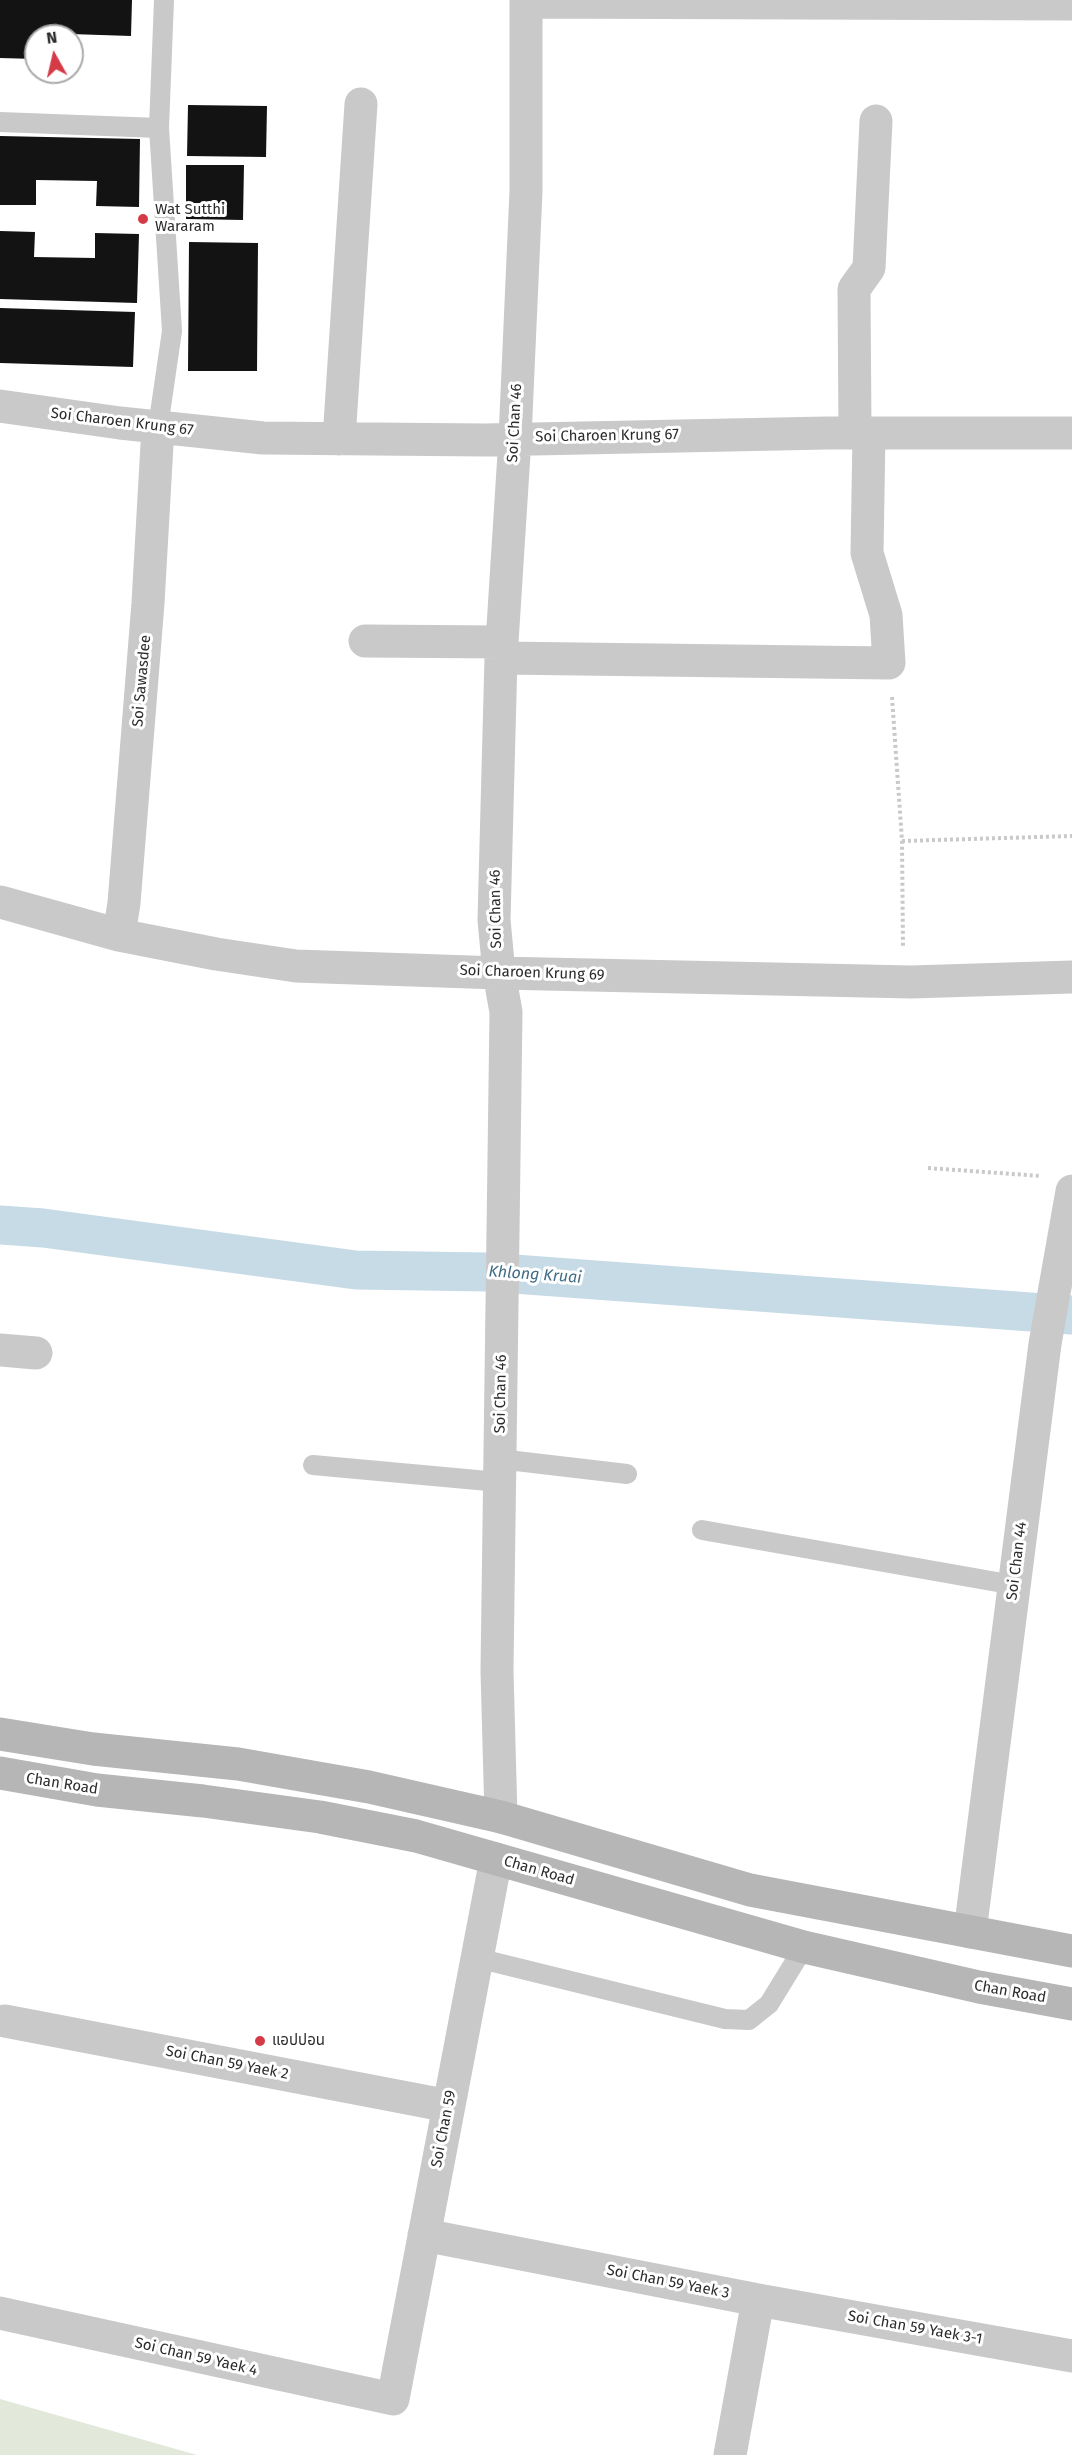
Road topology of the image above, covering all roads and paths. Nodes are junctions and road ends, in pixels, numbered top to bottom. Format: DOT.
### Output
graph roads {
  1 [pos="164,0"];
  2 [pos="526,1"];
  3 [pos="732,2"];
  4 [pos="937,2"];
  5 [pos="1072,4"];
  6 [pos="361,104"];
  7 [pos="876,121"];
  8 [pos="0,122"];
  9 [pos="159,128"];
  10 [pos="0,406"];
  11 [pos="158,427"];
  12 [pos="862,433"];
  13 [pos="1072,434"];
  14 [pos="515,438"];
  15 [pos="339,439"];
  16 [pos="365,641"];
  17 [pos="502,650"];
  18 [pos="890,663"];
  19 [pos="1072,836"];
  20 [pos="902,841"];
  21 [pos="0,902"];
  22 [pos="119,934"];
  23 [pos="903,953"];
  24 [pos="499,973"];
  25 [pos="1072,977"];
  26 [pos="928,1168"];
  27 [pos="1043,1176"];
  28 [pos="1072,1191"];
  29 [pos="0,1350"];
  30 [pos="36,1353"];
  31 [pos="313,1466"];
  32 [pos="499,1470"];
  33 [pos="627,1474"];
  34 [pos="702,1530"];
  35 [pos="1014,1586"];
  36 [pos="0,1734"];
  37 [pos="0,1773"];
  38 [pos="501,1817"];
  39 [pos="496,1859"];
  40 [pos="970,1932"];
  41 [pos="804,1947"];
  42 [pos="1072,1951"];
  43 [pos="477,1958"];
  44 [pos="1072,2004"];
  45 [pos="5,2021"];
  46 [pos="449,2106"];
  47 [pos="424,2235"];
  48 [pos="758,2300"];
  49 [pos="0,2313"];
  50 [pos="1072,2356"];
  51 [pos="393,2399"];
  52 [pos="730,2455"];
  1 -- 9 [label="lane"];
  2 -- 3 [label="street"];
  2 -- 14 [label="street, Soi Chan 46"];
  3 -- 4 [label="street"];
  4 -- 5 [label="street"];
  6 -- 15 [label="street"];
  7 -- 12 [label="street"];
  8 -- 9 [label="lane"];
  9 -- 11 [label="lane"];
  10 -- 11 [label="street, Soi Charoen Krung 67"];
  11 -- 15 [label="street, Soi Charoen Krung 67"];
  11 -- 22 [label="street, Soi Sawasdee"];
  12 -- 13 [label="street, Soi Charoen Krung 67"];
  12 -- 14 [label="street, Soi Charoen Krung 67"];
  12 -- 18 [label="street"];
  14 -- 15 [label="street, Soi Charoen Krung 67"];
  14 -- 17 [label="street, Soi Chan 46"];
  16 -- 17 [label="street"];
  17 -- 18 [label="street"];
  17 -- 24 [label="street, Soi Chan 46"];
  18 -- 20 [label="path"];
  19 -- 20 [label="path"];
  20 -- 23 [label="path"];
  21 -- 22 [label="street, Soi Charoen Krung 69"];
  22 -- 24 [label="street, Soi Charoen Krung 69"];
  24 -- 25 [label="street, Soi Charoen Krung 69"];
  24 -- 32 [label="street, Soi Chan 46"];
  26 -- 27 [label="path"];
  28 -- 35 [label="street, Soi Chan 44"];
  29 -- 30 [label="street"];
  31 -- 32 [label="lane"];
  32 -- 33 [label="lane"];
  32 -- 38 [label="street, Soi Chan 46"];
  34 -- 35 [label="lane"];
  35 -- 40 [label="street, Soi Chan 44"];
  36 -- 38 [label="main road"];
  37 -- 39 [label="main road, Chan Road"];
  38 -- 39 [label="main road"];
  38 -- 40 [label="main road"];
  39 -- 41 [label="main road, Chan Road"];
  39 -- 43 [label="street, Soi Chan 59"];
  40 -- 42 [label="main road"];
  41 -- 43 [label="lane"];
  41 -- 44 [label="main road, Chan Road"];
  43 -- 46 [label="street, Soi Chan 59"];
  45 -- 46 [label="street, Soi Chan 59 Yaek 2"];
  46 -- 47 [label="street, Soi Chan 59"];
  47 -- 48 [label="street, Soi Chan 59 Yaek 3"];
  47 -- 51 [label="street, Soi Chan 59"];
  48 -- 50 [label="street, Soi Chan 59 Yaek 3-1"];
  48 -- 52 [label="street"];
  49 -- 51 [label="street, Soi Chan 59 Yaek 4"];
}
